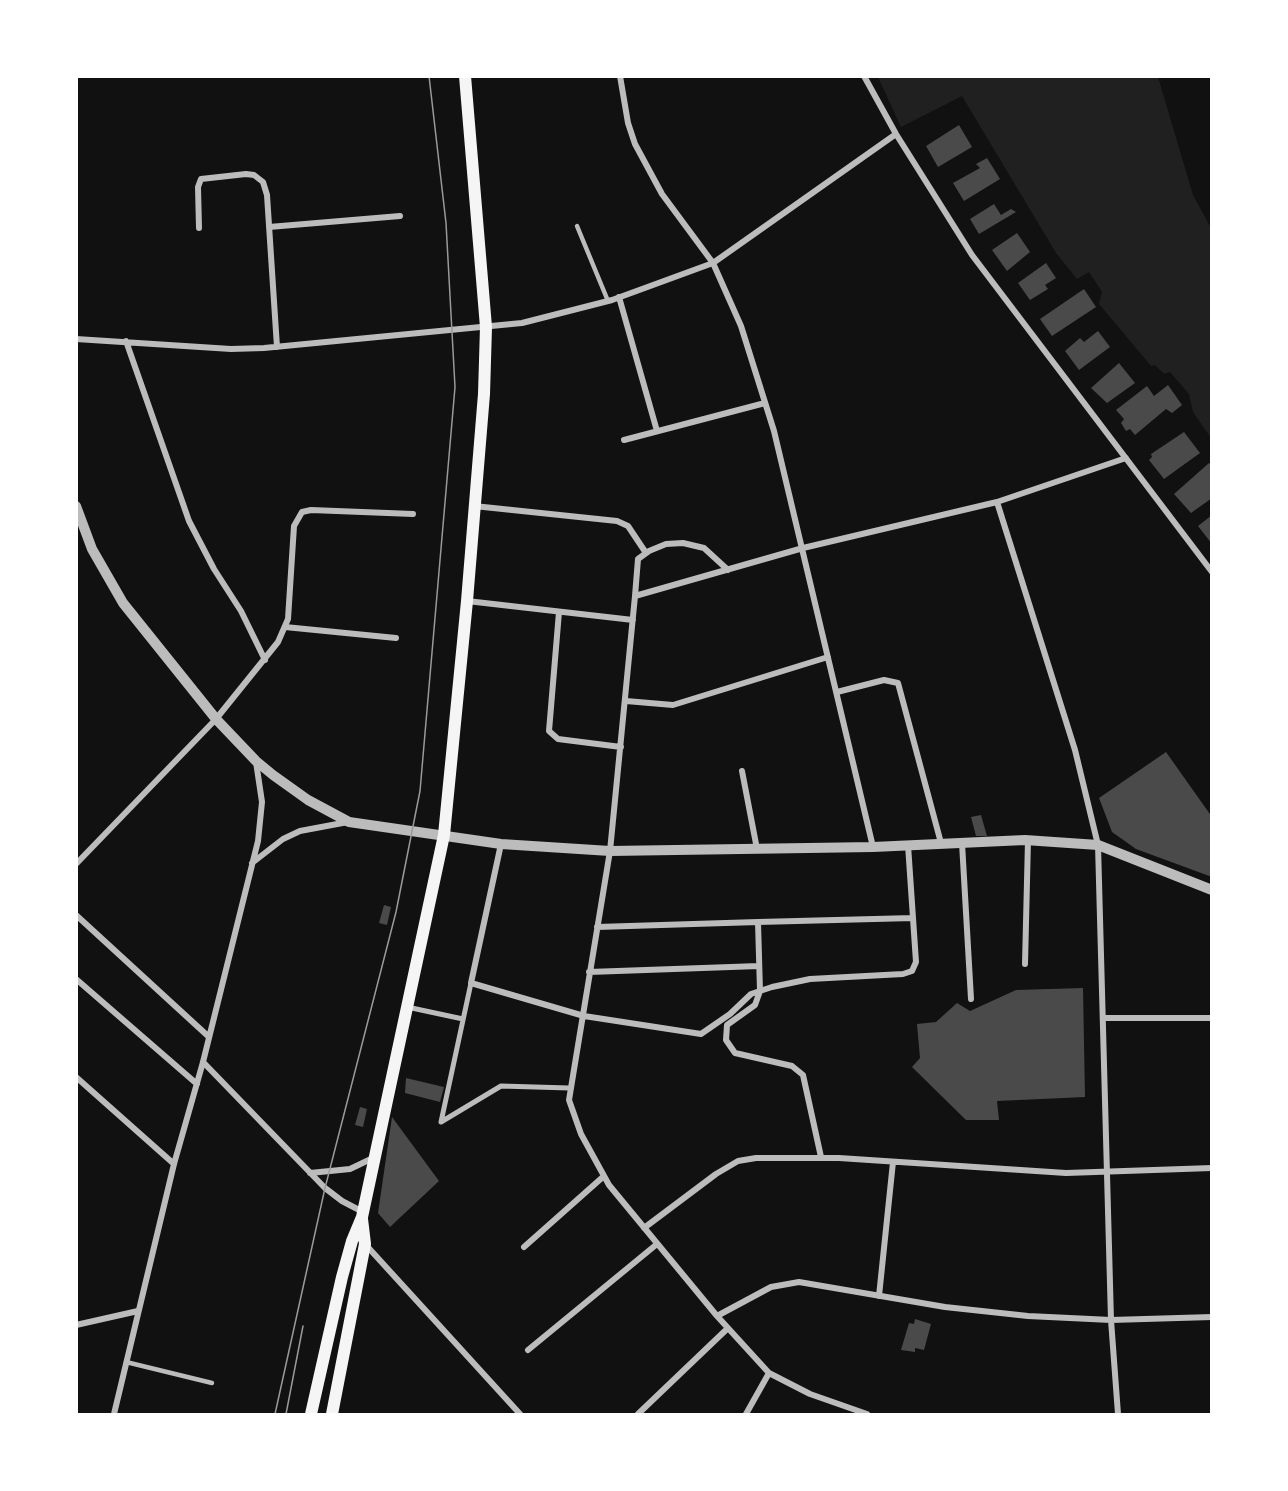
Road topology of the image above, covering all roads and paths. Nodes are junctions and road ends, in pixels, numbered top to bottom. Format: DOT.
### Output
graph roads {
  1 [pos="465,76"];
  2 [pos="620,76"];
  3 [pos="864,76"];
  4 [pos="896,134"];
  5 [pos="400,216"];
  6 [pos="577,226"];
  7 [pos="269,227"];
  8 [pos="199,228"];
  9 [pos="713,263"];
  10 [pos="620,297"];
  11 [pos="608,301"];
  12 [pos="486,327"];
  13 [pos="76,339"];
  14 [pos="126,341"];
  15 [pos="277,347"];
  16 [pos="765,403"];
  17 [pos="657,431"];
  18 [pos="624,440"];
  19 [pos="1126,458"];
  20 [pos="997,502"];
  21 [pos="76,506"];
  22 [pos="474,506"];
  23 [pos="412,514"];
  24 [pos="803,548"];
  25 [pos="646,553"];
  26 [pos="728,570"];
  27 [pos="1212,572"];
  28 [pos="635,596"];
  29 [pos="467,601"];
  30 [pos="559,612"];
  31 [pos="633,620"];
  32 [pos="285,627"];
  33 [pos="396,638"];
  34 [pos="828,657"];
  35 [pos="265,660"];
  36 [pos="837,692"];
  37 [pos="626,700"];
  38 [pos="216,719"];
  39 [pos="621,747"];
  40 [pos="256,761"];
  41 [pos="742,771"];
  42 [pos="349,822"];
  43 [pos="444,835"];
  44 [pos="1028,840"];
  45 [pos="940,843"];
  46 [pos="962,843"];
  47 [pos="501,844"];
  48 [pos="908,845"];
  49 [pos="1098,845"];
  50 [pos="873,847"];
  51 [pos="757,849"];
  52 [pos="610,851"];
  53 [pos="76,864"];
  54 [pos="251,864"];
  55 [pos="1212,890"];
  56 [pos="76,915"];
  57 [pos="913,918"];
  58 [pos="758,922"];
  59 [pos="597,927"];
  60 [pos="1025,964"];
  61 [pos="759,966"];
  62 [pos="589,972"];
  63 [pos="76,979"];
  64 [pos="471,983"];
  65 [pos="760,991"];
  66 [pos="971,999"];
  67 [pos="407,1007"];
  68 [pos="584,1016"];
  69 [pos="1103,1018"];
  70 [pos="1212,1018"];
  71 [pos="463,1019"];
  72 [pos="209,1037"];
  73 [pos="203,1062"];
  74 [pos="76,1077"];
  75 [pos="197,1084"];
  76 [pos="569,1088"];
  77 [pos="821,1157"];
  78 [pos="375,1158"];
  79 [pos="893,1162"];
  80 [pos="174,1164"];
  81 [pos="1212,1168"];
  82 [pos="1108,1172"];
  83 [pos="310,1173"];
  84 [pos="604,1176"];
  85 [pos="363,1215"];
  86 [pos="644,1228"];
  87 [pos="352,1241"];
  88 [pos="365,1244"];
  89 [pos="657,1244"];
  90 [pos="524,1247"];
  91 [pos="879,1296"];
  92 [pos="138,1311"];
  93 [pos="717,1316"];
  94 [pos="1212,1317"];
  95 [pos="1111,1320"];
  96 [pos="76,1325"];
  97 [pos="728,1328"];
  98 [pos="528,1350"];
  99 [pos="126,1362"];
  100 [pos="769,1373"];
  101 [pos="212,1383"];
  102 [pos="114,1414"];
  103 [pos="311,1414"];
  104 [pos="332,1414"];
  105 [pos="520,1414"];
  106 [pos="638,1414"];
  107 [pos="746,1414"];
  108 [pos="867,1414"];
  109 [pos="1118,1414"];
  1 -- 12 [label="main road"];
  2 -- 9 [label="street"];
  3 -- 4 [label="street"];
  4 -- 9 [label="street"];
  4 -- 19 [label="street"];
  5 -- 7 [label="street"];
  6 -- 11 [label="lane"];
  7 -- 8 [label="street"];
  7 -- 15 [label="street"];
  9 -- 10 [label="street"];
  9 -- 16 [label="street"];
  10 -- 11 [label="street"];
  10 -- 17 [label="street"];
  11 -- 12 [label="street"];
  12 -- 15 [label="street"];
  12 -- 22 [label="main road"];
  13 -- 14 [label="street"];
  14 -- 15 [label="street"];
  14 -- 35 [label="street"];
  16 -- 17 [label="street"];
  16 -- 24 [label="street"];
  17 -- 18 [label="street"];
  19 -- 20 [label="street"];
  19 -- 27 [label="street"];
  20 -- 24 [label="street"];
  20 -- 49 [label="street"];
  21 -- 38 [label="street"];
  22 -- 25 [label="street"];
  22 -- 29 [label="main road"];
  23 -- 32 [label="street"];
  24 -- 26 [label="street"];
  24 -- 34 [label="street"];
  25 -- 26 [label="street"];
  25 -- 28 [label="street"];
  26 -- 28 [label="street"];
  28 -- 31 [label="street"];
  29 -- 30 [label="street"];
  29 -- 43 [label="main road"];
  30 -- 31 [label="street"];
  30 -- 39 [label="street"];
  31 -- 37 [label="street"];
  32 -- 33 [label="street"];
  32 -- 35 [label="street"];
  34 -- 36 [label="street"];
  34 -- 37 [label="street"];
  35 -- 38 [label="street"];
  36 -- 45 [label="street"];
  36 -- 50 [label="street"];
  37 -- 39 [label="street"];
  38 -- 40 [label="street"];
  38 -- 53 [label="street"];
  39 -- 52 [label="street"];
  40 -- 42 [label="street"];
  40 -- 54 [label="street"];
  41 -- 51 [label="street"];
  42 -- 43 [label="street"];
  42 -- 54 [label="street"];
  43 -- 47 [label="street"];
  43 -- 67 [label="main road"];
  44 -- 46 [label="street"];
  44 -- 49 [label="street"];
  44 -- 60 [label="street"];
  45 -- 46 [label="street"];
  45 -- 48 [label="street"];
  46 -- 66 [label="street"];
  47 -- 52 [label="street"];
  47 -- 64 [label="street"];
  48 -- 50 [label="street"];
  48 -- 57 [label="street"];
  49 -- 55 [label="street"];
  49 -- 69 [label="street"];
  50 -- 51 [label="street"];
  51 -- 52 [label="street"];
  52 -- 59 [label="street"];
  54 -- 72 [label="street"];
  56 -- 72 [label="street"];
  57 -- 58 [label="street"];
  57 -- 65 [label="street"];
  58 -- 59 [label="street"];
  58 -- 61 [label="street"];
  59 -- 62 [label="street"];
  61 -- 62 [label="street"];
  61 -- 65 [label="street"];
  62 -- 68 [label="street"];
  63 -- 75 [label="street"];
  64 -- 68 [label="street"];
  64 -- 71 [label="street"];
  65 -- 68 [label="street"];
  65 -- 77 [label="street"];
  67 -- 71 [label="street"];
  67 -- 78 [label="main road"];
  68 -- 76 [label="street"];
  69 -- 70 [label="street"];
  69 -- 82 [label="street"];
  71 -- 76 [label="street"];
  72 -- 73 [label="street"];
  73 -- 75 [label="street"];
  73 -- 83 [label="street"];
  74 -- 80 [label="street"];
  75 -- 80 [label="street"];
  76 -- 84 [label="street"];
  77 -- 79 [label="street"];
  77 -- 86 [label="street"];
  78 -- 83 [label="street"];
  78 -- 85 [label="main road"];
  79 -- 82 [label="street"];
  79 -- 91 [label="street"];
  80 -- 92 [label="street"];
  81 -- 82 [label="street"];
  82 -- 95 [label="street"];
  83 -- 85 [label="street"];
  84 -- 86 [label="street"];
  84 -- 90 [label="street"];
  85 -- 87 [label="main road"];
  85 -- 88 [label="main road"];
  86 -- 89 [label="street"];
  87 -- 88 [label="street"];
  87 -- 103 [label="main road"];
  88 -- 104 [label="main road"];
  88 -- 105 [label="street"];
  89 -- 93 [label="street"];
  89 -- 98 [label="street"];
  91 -- 93 [label="street"];
  91 -- 95 [label="street"];
  92 -- 96 [label="street"];
  92 -- 99 [label="street"];
  93 -- 97 [label="street"];
  94 -- 95 [label="street"];
  95 -- 109 [label="street"];
  97 -- 100 [label="street"];
  97 -- 106 [label="street"];
  99 -- 101 [label="lane"];
  99 -- 102 [label="street"];
  100 -- 107 [label="street"];
  100 -- 108 [label="street"];
}
